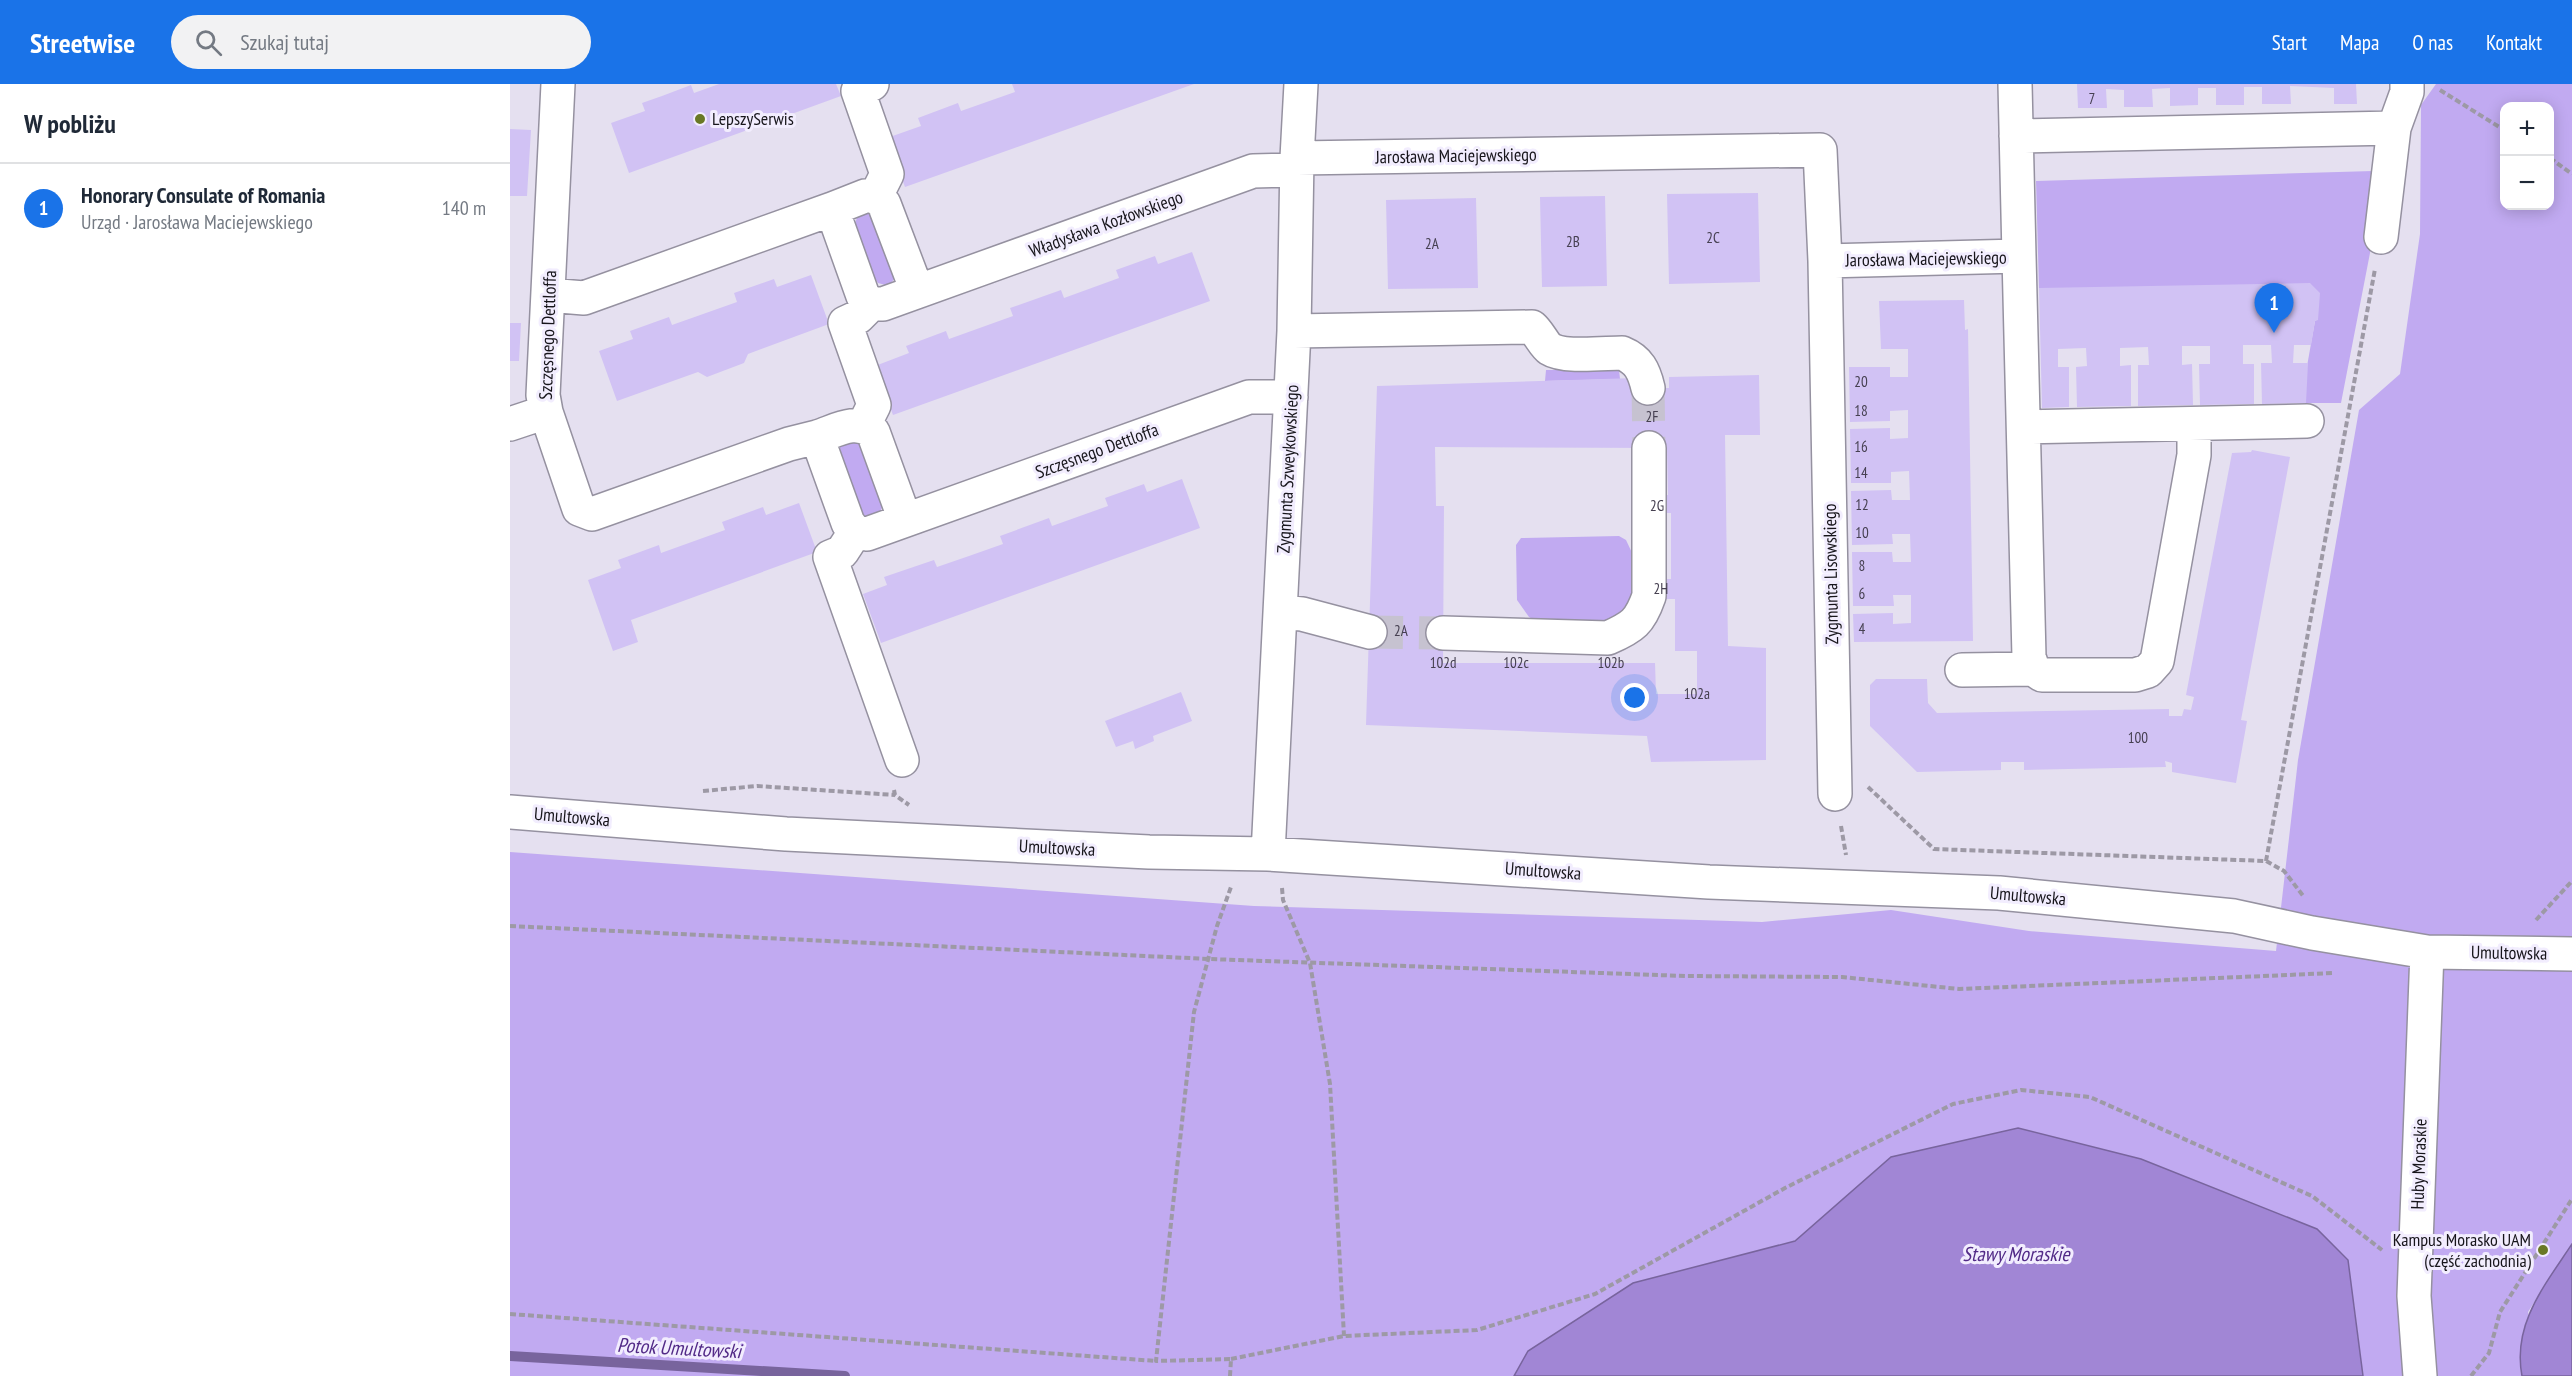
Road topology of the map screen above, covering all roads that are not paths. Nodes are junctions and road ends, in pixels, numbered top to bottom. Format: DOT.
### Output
graph roads {
  1 [pos="558,84"];
  2 [pos="872,84"];
  3 [pos="1301,84"];
  4 [pos="2015,84"];
  5 [pos="2407,84"];
  6 [pos="2394,128"];
  7 [pos="2016,136"];
  8 [pos="1297,164"];
  9 [pos="876,196"];
  10 [pos="832,210"];
  11 [pos="2381,237"];
  12 [pos="2019,256"];
  13 [pos="1825,261"];
  14 [pos="917,291"];
  15 [pos="548,295"];
  16 [pos="871,304"];
  17 [pos="1294,331"];
  18 [pos="1648,388"];
  19 [pos="1291,397"];
  20 [pos="546,412"];
  21 [pos="2307,420"];
  22 [pos="510,424"];
  23 [pos="864,425"];
  24 [pos="2194,425"];
  25 [pos="2024,426"];
  26 [pos="817,438"];
  27 [pos="1649,448"];
  28 [pos="905,520"];
  29 [pos="855,532"];
  30 [pos="1281,612"];
  31 [pos="1370,632"];
  32 [pos="1443,633"];
  33 [pos="2032,669"];
  34 [pos="1962,670"];
  35 [pos="902,760"];
  36 [pos="1835,794"];
  37 [pos="510,812"];
  38 [pos="1268,854"];
  39 [pos="2427,952"];
  40 [pos="2572,954"];
  41 [pos="2420,1376"];
  1 -- 15 [label="street, Szczęsnego Dettloffa"];
  2 -- 9 [label="street"];
  3 -- 8 [label="street, Zygmunta Szweykowskiego"];
  4 -- 7 [label="street, Jarosława Maciejewskiego"];
  5 -- 6 [label="street"];
  6 -- 7 [label="street"];
  6 -- 11 [label="street"];
  7 -- 12 [label="street, Jarosława Maciejewskiego"];
  8 -- 13 [label="street, Jarosława Maciejewskiego"];
  8 -- 14 [label="street, Władysława Kozłowskiego"];
  8 -- 17 [label="street, Zygmunta Szweykowskiego"];
  9 -- 10 [label="street"];
  9 -- 14 [label="street"];
  10 -- 15 [label="street"];
  10 -- 16 [label="street"];
  12 -- 13 [label="street, Jarosława Maciejewskiego"];
  12 -- 25 [label="street"];
  13 -- 36 [label="street, Zygmunta Lisowskiego"];
  14 -- 16 [label="street, Władysława Kozłowskiego"];
  15 -- 20 [label="street, Szczęsnego Dettloffa"];
  16 -- 23 [label="street"];
  17 -- 18 [label="street"];
  17 -- 19 [label="street, Zygmunta Szweykowskiego"];
  19 -- 28 [label="street, Szczęsnego Dettloffa"];
  19 -- 30 [label="street, Zygmunta Szweykowskiego"];
  20 -- 22 [label="street"];
  20 -- 26 [label="street, Szczęsnego Dettloffa"];
  21 -- 24 [label="street"];
  23 -- 26 [label="street, Szczęsnego Dettloffa"];
  23 -- 28 [label="street"];
  24 -- 25 [label="street"];
  24 -- 33 [label="street"];
  25 -- 33 [label="street"];
  26 -- 29 [label="street"];
  27 -- 32 [label="street"];
  28 -- 29 [label="street, Szczęsnego Dettloffa"];
  29 -- 35 [label="street"];
  30 -- 31 [label="street"];
  30 -- 38 [label="street, Zygmunta Szweykowskiego"];
  33 -- 34 [label="street"];
  37 -- 38 [label="street, Umultowska"];
  38 -- 39 [label="street, Umultowska"];
  39 -- 40 [label="street, Umultowska"];
  39 -- 41 [label="street, Huby Moraskie"];
}
